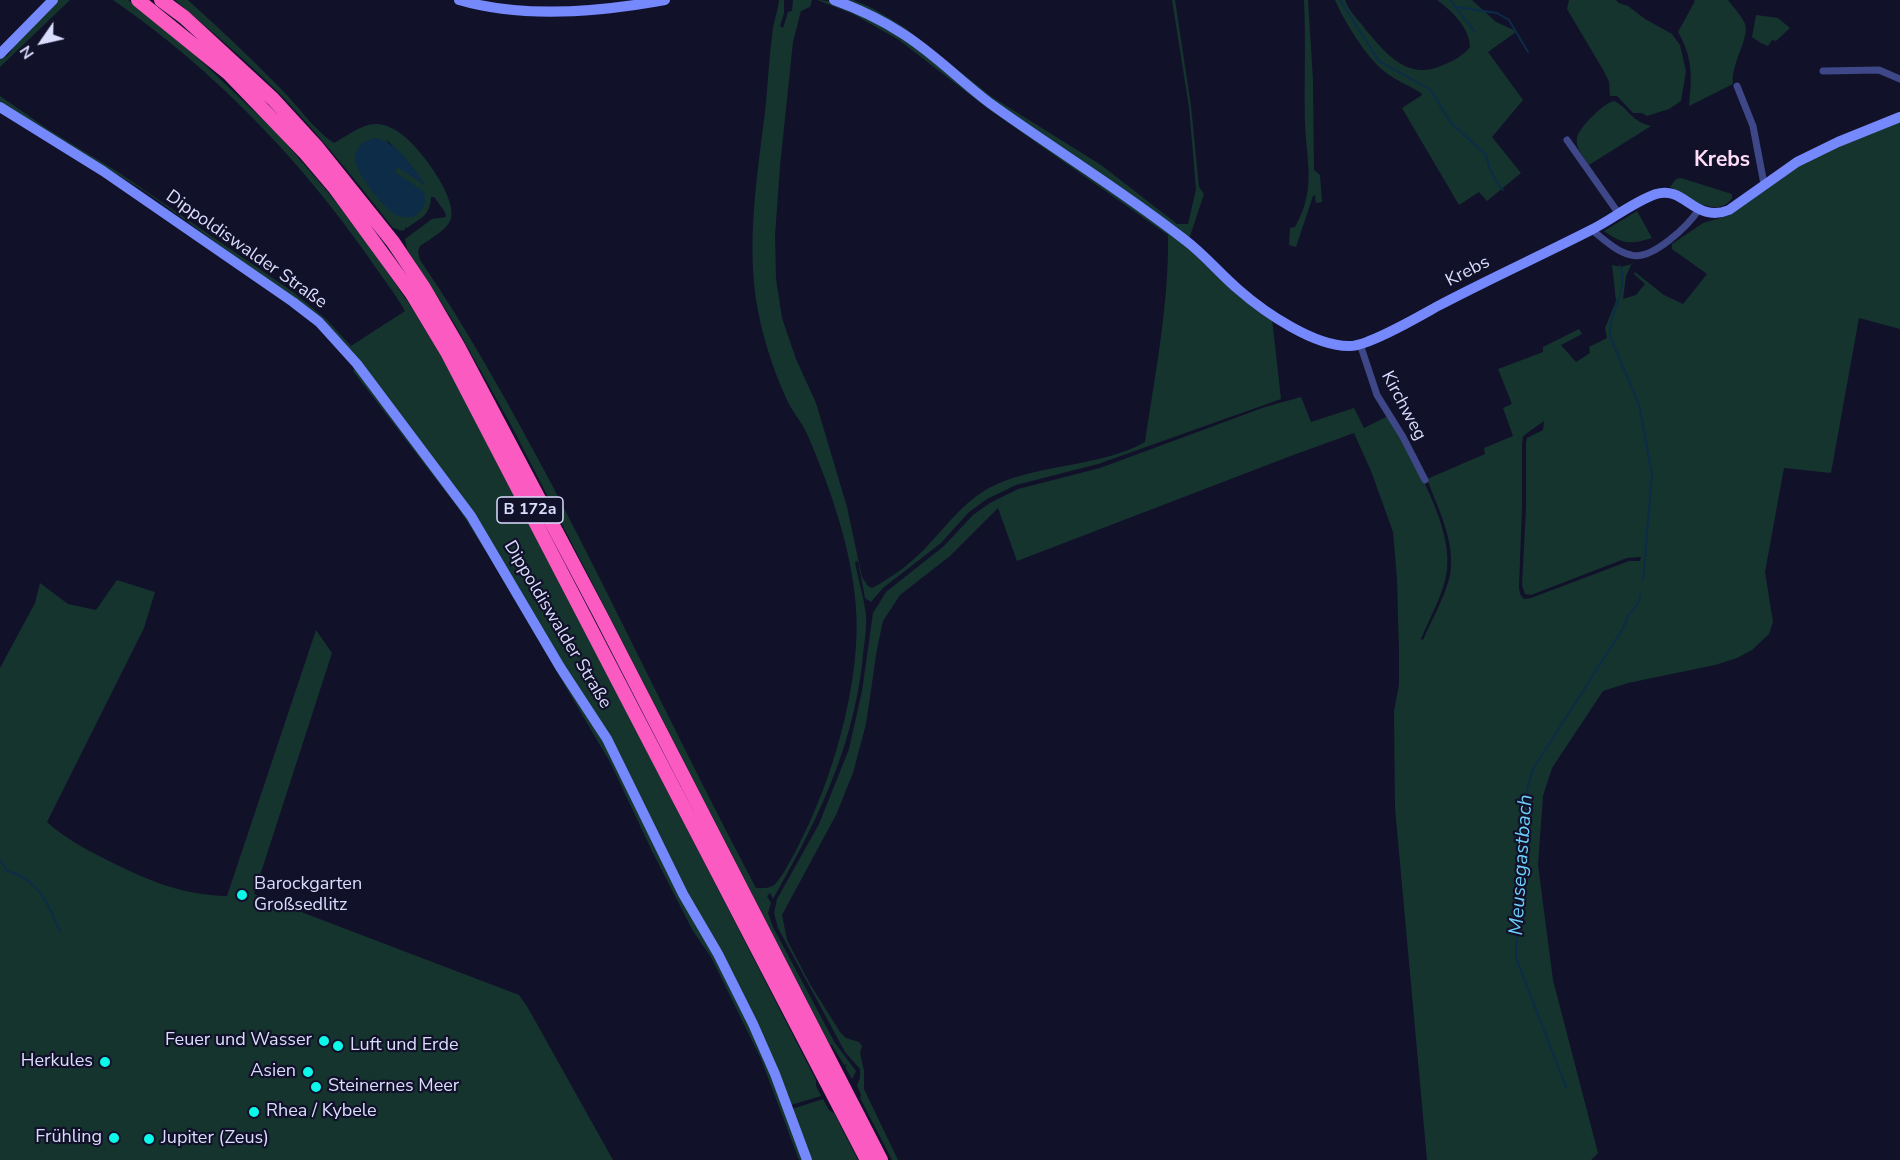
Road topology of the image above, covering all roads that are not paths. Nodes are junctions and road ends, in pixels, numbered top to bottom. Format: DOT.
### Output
graph roads {
  1 [pos="53,0"];
  2 [pos="138,0"];
  3 [pos="161,0"];
  4 [pos="459,0"];
  5 [pos="664,0"];
  6 [pos="834,0"];
  7 [pos="0,54"];
  8 [pos="1823,71"];
  9 [pos="1900,79"];
  10 [pos="1737,86"];
  11 [pos="0,107"];
  12 [pos="1900,117"];
  13 [pos="1567,140"];
  14 [pos="1764,184"];
  15 [pos="1699,209"];
  16 [pos="1618,214"];
  17 [pos="1592,230"];
  18 [pos="1360,344"];
  19 [pos="1425,480"];
  20 [pos="838,1089"];
  21 [pos="807,1160"];
  22 [pos="867,1160"];
  23 [pos="881,1160"];
  1 -- 7 [label="street"];
  2 -- 20 [label="highway, B 172a"];
  3 -- 20 [label="highway, B 172a"];
  4 -- 5 [label="street"];
  6 -- 18 [label="street"];
  8 -- 9 [label="street"];
  10 -- 14 [label="street"];
  11 -- 21 [label="street, Dippoldiswalder Straße"];
  12 -- 14 [label="street, Krebs"];
  13 -- 16 [label="street"];
  14 -- 15 [label="street, Krebs"];
  15 -- 16 [label="street, Krebs"];
  15 -- 17 [label="street"];
  16 -- 17 [label="street, Krebs"];
  17 -- 18 [label="street, Krebs"];
  18 -- 19 [label="street, Kirchweg"];
  20 -- 22 [label="highway, B 172a"];
  20 -- 23 [label="highway, B 172a"];
}
